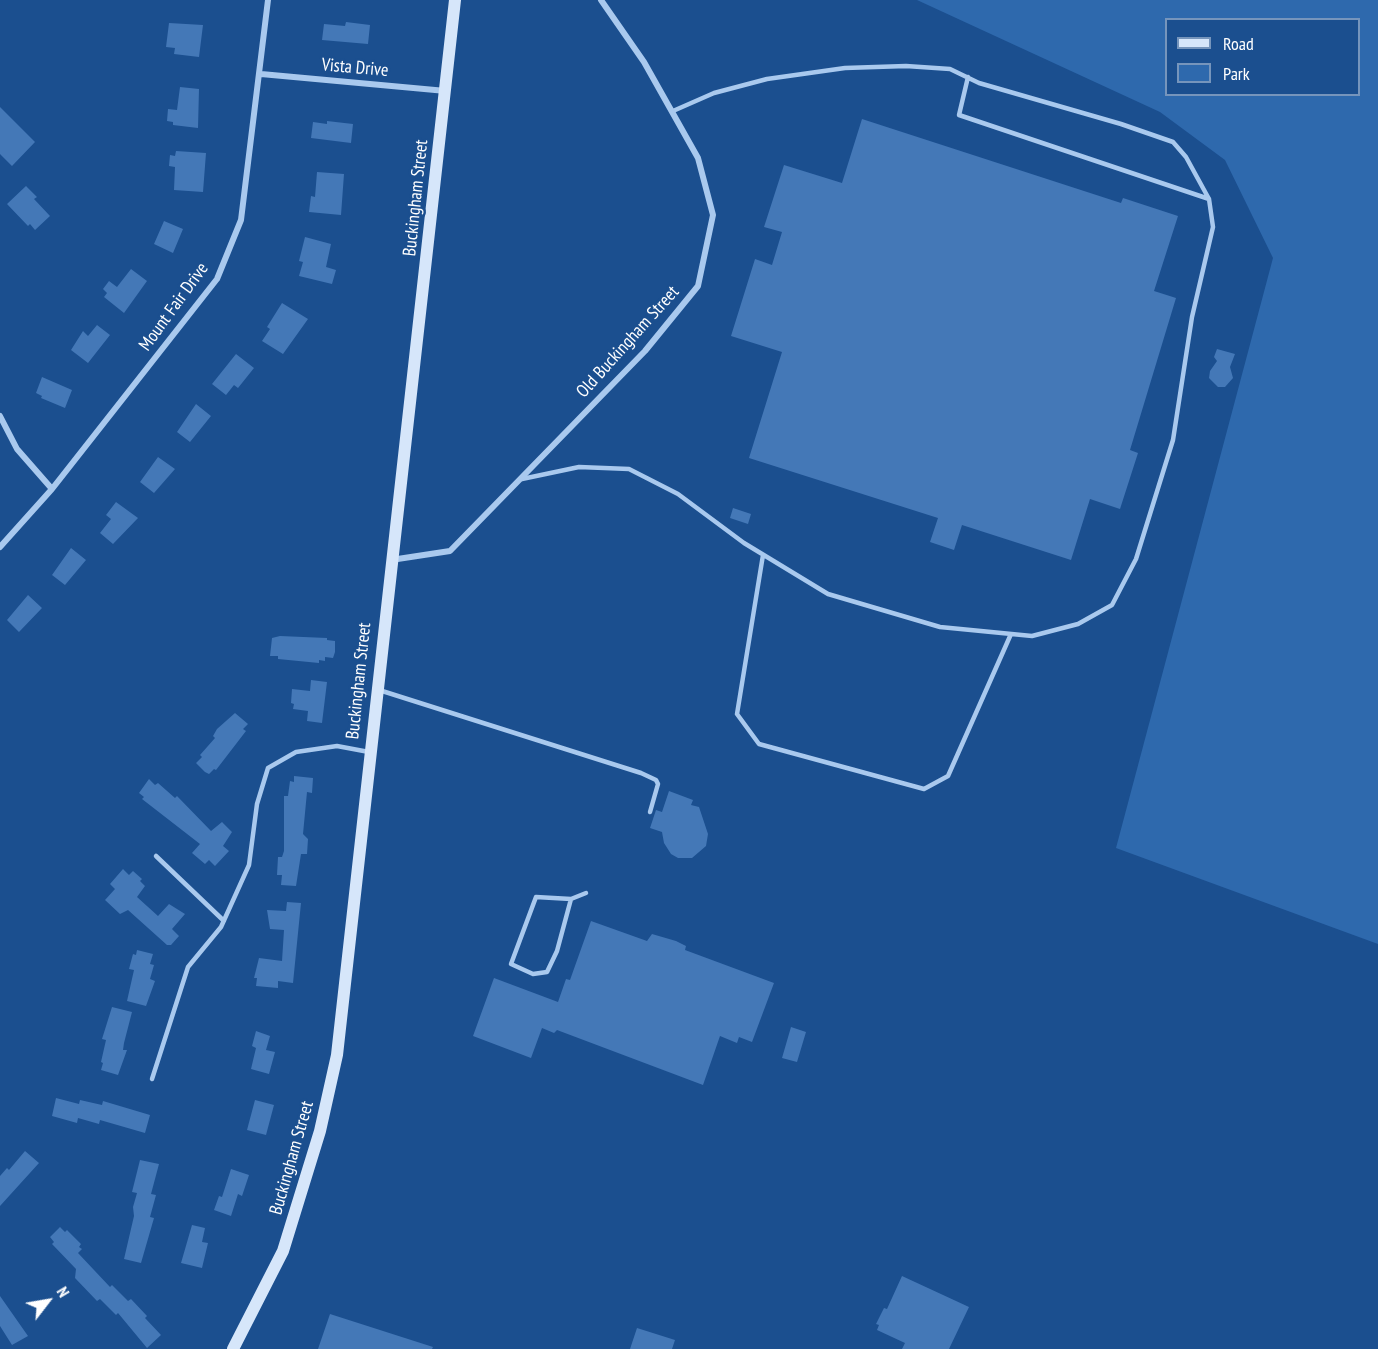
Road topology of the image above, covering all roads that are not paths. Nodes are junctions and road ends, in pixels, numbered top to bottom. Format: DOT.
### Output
graph roads {
  1 [pos="268,0"];
  2 [pos="455,0"];
  3 [pos="601,0"];
  4 [pos="261,74"];
  5 [pos="968,77"];
  6 [pos="446,91"];
  7 [pos="673,111"];
  8 [pos="1209,199"];
  9 [pos="0,416"];
  10 [pos="518,480"];
  11 [pos="52,489"];
  12 [pos="0,547"];
  13 [pos="763,555"];
  14 [pos="391,560"];
  15 [pos="1011,634"];
  16 [pos="376,689"];
  17 [pos="369,752"];
  18 [pos="650,812"];
  19 [pos="156,856"];
  20 [pos="586,892"];
  21 [pos="571,899"];
  22 [pos="224,921"];
  23 [pos="152,1079"];
  24 [pos="234,1349"];
  1 -- 4 [label="street, Mount Fair Drive"];
  2 -- 6 [label="main road, Buckingham Street"];
  3 -- 7 [label="street, Old Buckingham Street"];
  4 -- 6 [label="street, Vista Drive"];
  4 -- 11 [label="street, Mount Fair Drive"];
  5 -- 7 [label="lane"];
  5 -- 8 [label="lane"];
  5 -- 8 [label="lane"];
  6 -- 14 [label="main road, Buckingham Street"];
  7 -- 10 [label="street, Old Buckingham Street"];
  8 -- 15 [label="lane"];
  9 -- 11 [label="street"];
  10 -- 13 [label="lane"];
  10 -- 14 [label="street, Old Buckingham Street"];
  11 -- 12 [label="street, Mount Fair Drive"];
  13 -- 15 [label="lane"];
  13 -- 15 [label="lane"];
  14 -- 16 [label="main road, Buckingham Street"];
  16 -- 17 [label="main road, Buckingham Street"];
  16 -- 18 [label="lane"];
  17 -- 22 [label="lane"];
  17 -- 24 [label="main road, Buckingham Street"];
  19 -- 22 [label="lane"];
  20 -- 21 [label="lane"];
  21 -- 21 [label="lane"];
  22 -- 23 [label="lane"];
}
